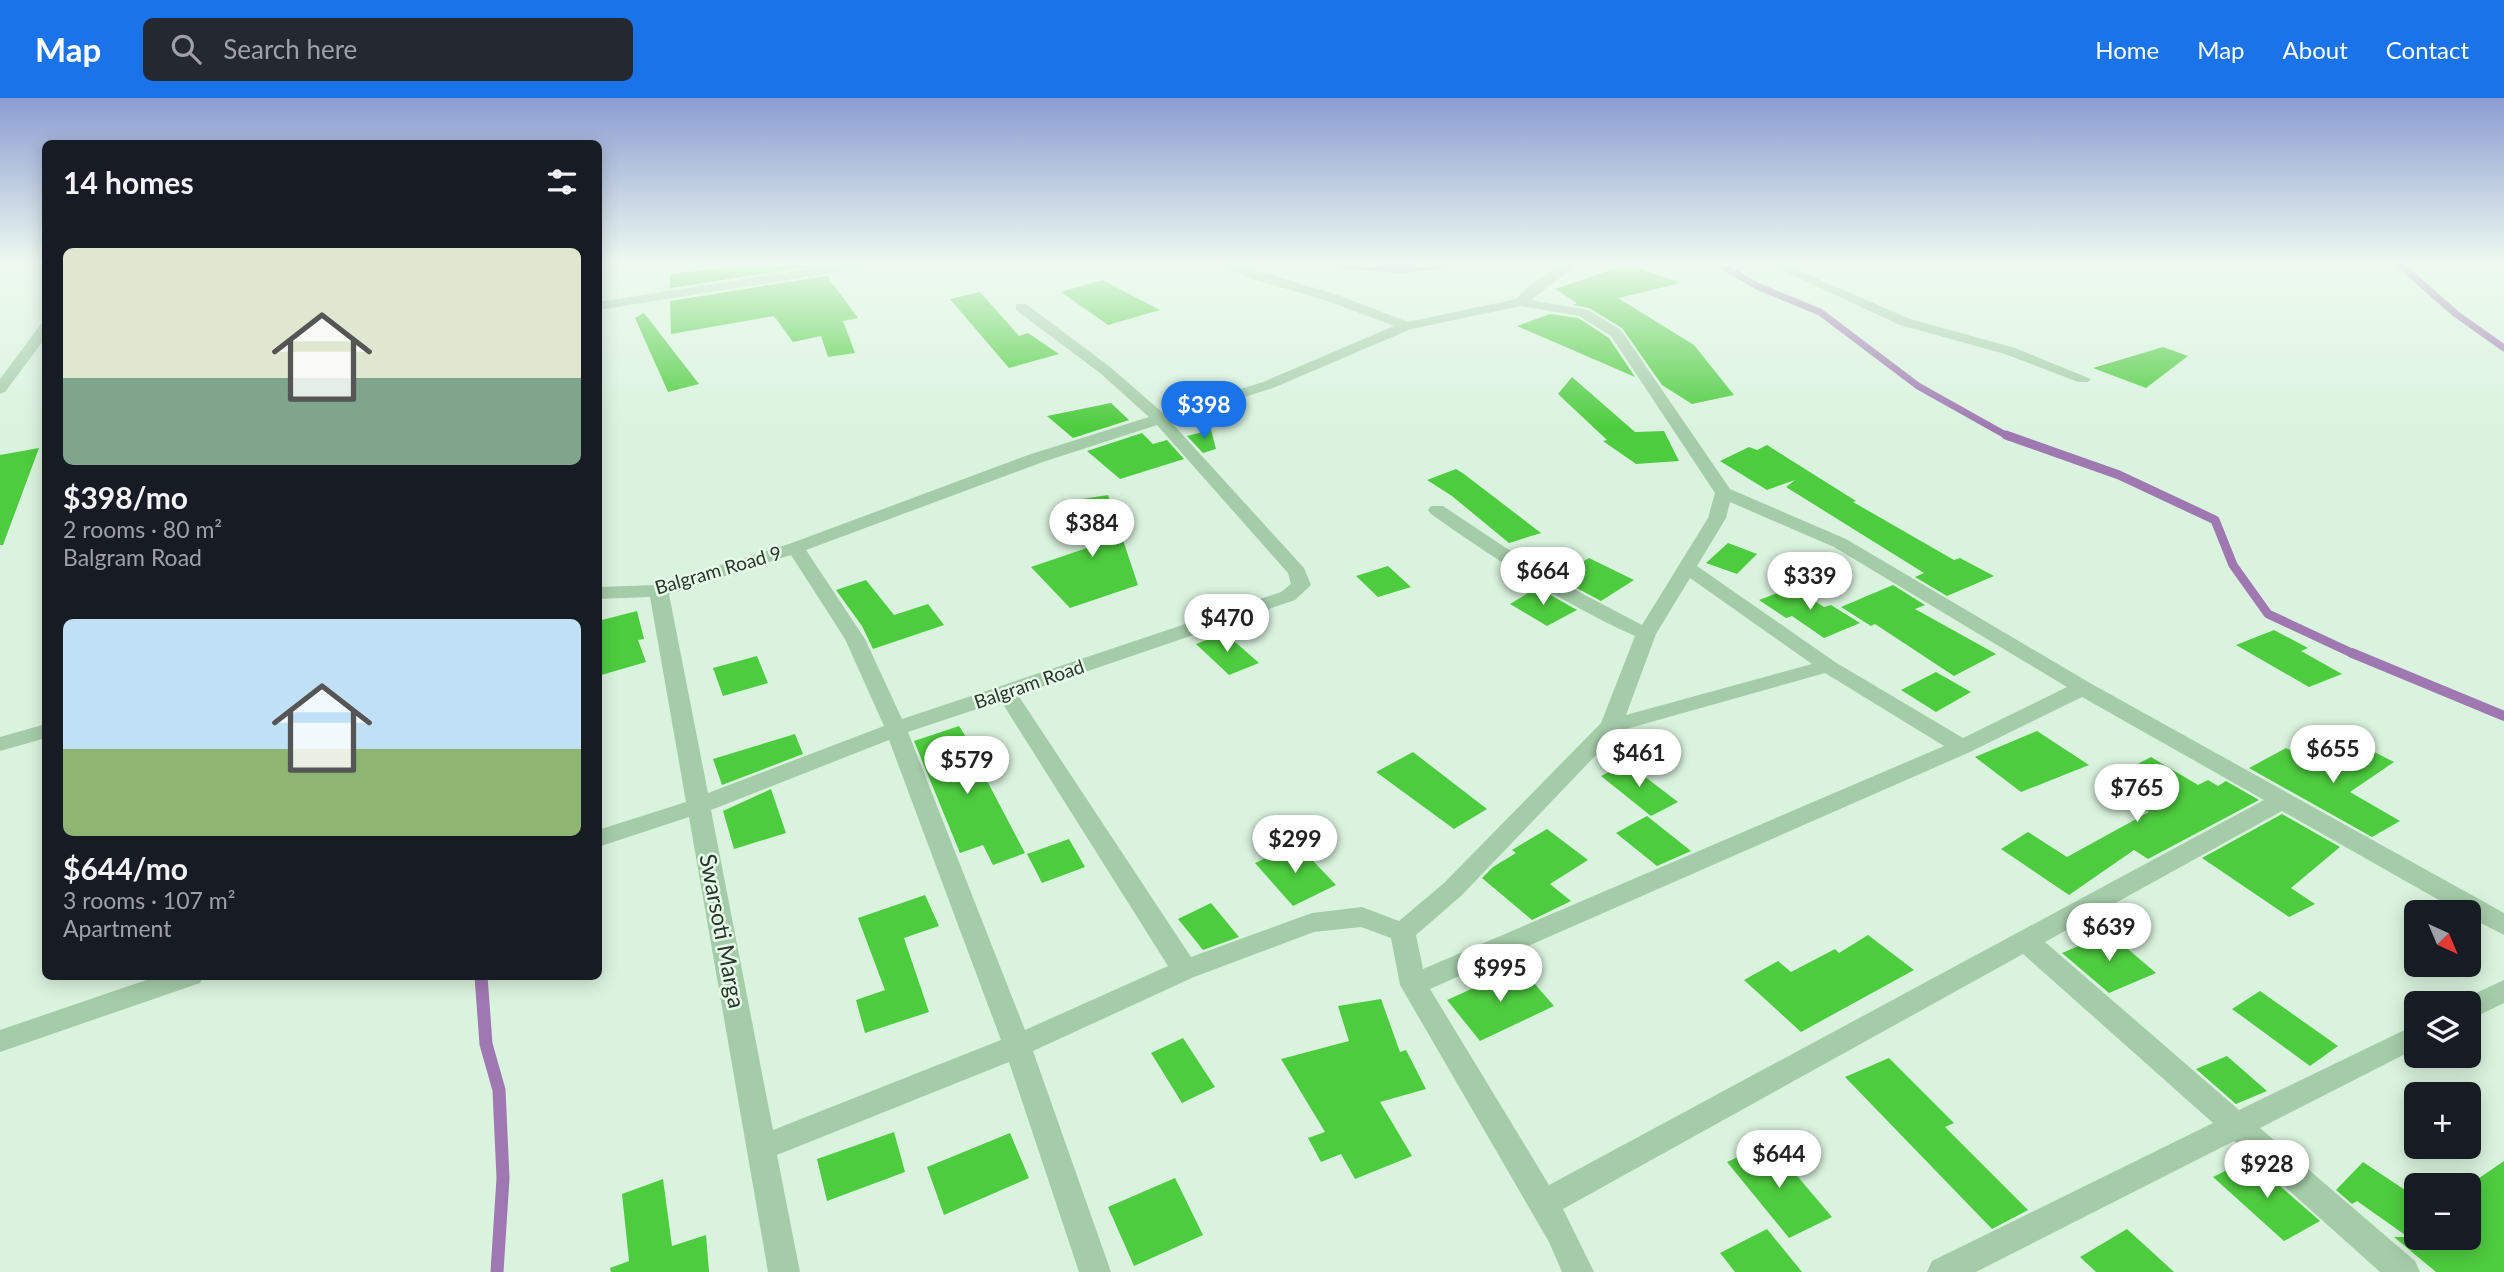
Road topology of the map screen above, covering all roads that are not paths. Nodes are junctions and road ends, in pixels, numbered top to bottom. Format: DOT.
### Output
graph roads {
  1 [pos="1037,319"];
  2 [pos="1388,319"];
  3 [pos="1441,319"];
  4 [pos="1593,319"];
  5 [pos="1898,319"];
  6 [pos="1407,326"];
  7 [pos="42,332"];
  8 [pos="2083,379"];
  9 [pos="0,389"];
  10 [pos="1160,419"];
  11 [pos="1724,493"];
  12 [pos="1437,510"];
  13 [pos="795,548"];
  14 [pos="1685,566"];
  15 [pos="659,591"];
  16 [pos="602,593"];
  17 [pos="1646,634"];
  18 [pos="1828,666"];
  19 [pos="2083,688"];
  20 [pos="1006,692"];
  21 [pos="1611,726"];
  22 [pos="896,729"];
  23 [pos="42,733"];
  24 [pos="0,744"];
  25 [pos="1962,747"];
  26 [pos="2283,800"];
  27 [pos="698,806"];
  28 [pos="602,838"];
  29 [pos="2504,925"];
  30 [pos="1403,932"];
  31 [pos="2026,941"];
  32 [pos="1185,970"];
  33 [pos="179,980"];
  34 [pos="1413,985"];
  35 [pos="2504,991"];
  36 [pos="2481,1003"];
  37 [pos="0,1041"];
  38 [pos="2404,1041"];
  39 [pos="1017,1046"];
  40 [pos="2236,1125"];
  41 [pos="763,1147"];
  42 [pos="1543,1204"];
  43 [pos="784,1272"];
  44 [pos="1095,1272"];
  45 [pos="1578,1272"];
  46 [pos="1943,1272"];
  47 [pos="2404,1272"];
  1 -- 10 [label="street"];
  2 -- 6 [label="street"];
  3 -- 6 [label="street, Balgram Road 9"];
  4 -- 11 [label="street"];
  5 -- 8 [label="street"];
  6 -- 10 [label="street, Balgram Road 9"];
  7 -- 9 [label="street"];
  10 -- 13 [label="street, Balgram Road 9"];
  10 -- 20 [label="street, Balgram Road"];
  11 -- 14 [label="street"];
  11 -- 19 [label="street"];
  12 -- 17 [label="street"];
  13 -- 15 [label="street, Balgram Road 9"];
  13 -- 22 [label="street"];
  14 -- 17 [label="street"];
  14 -- 18 [label="street"];
  15 -- 16 [label="street, Balgram Road 9"];
  15 -- 27 [label="street, Swarsoti Marga"];
  17 -- 21 [label="street"];
  18 -- 21 [label="street"];
  18 -- 25 [label="street"];
  19 -- 25 [label="street"];
  19 -- 26 [label="street"];
  20 -- 22 [label="street, Balgram Road"];
  20 -- 32 [label="street"];
  21 -- 30 [label="street"];
  22 -- 27 [label="street, Balgram Road"];
  22 -- 39 [label="street"];
  23 -- 24 [label="street"];
  25 -- 34 [label="street"];
  26 -- 29 [label="street"];
  26 -- 31 [label="street"];
  27 -- 28 [label="street, Balgram Road"];
  27 -- 41 [label="street, Swarsoti Marga"];
  30 -- 32 [label="street"];
  30 -- 34 [label="street"];
  31 -- 40 [label="street"];
  31 -- 42 [label="street"];
  32 -- 39 [label="street"];
  33 -- 37 [label="street"];
  34 -- 42 [label="street"];
  35 -- 36 [label="street"];
  38 -- 40 [label="street"];
  39 -- 41 [label="street"];
  39 -- 44 [label="street"];
  40 -- 46 [label="street"];
  40 -- 47 [label="street"];
  41 -- 43 [label="street, Swarsoti Marga"];
  42 -- 45 [label="street"];
}
